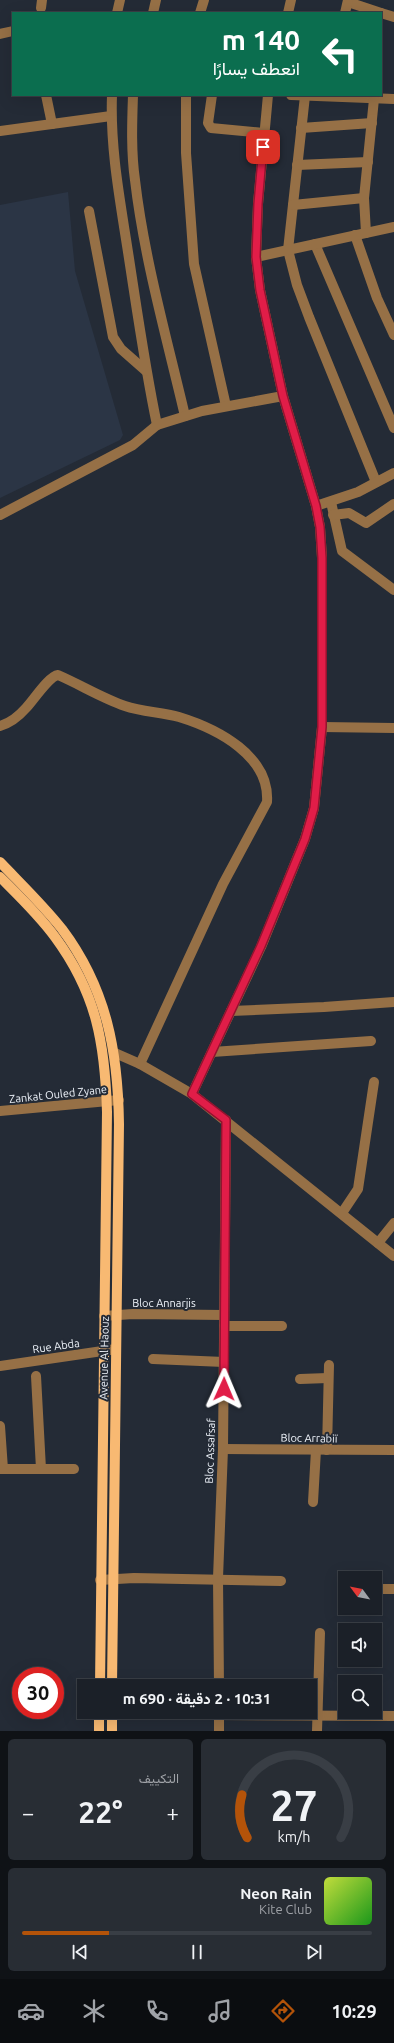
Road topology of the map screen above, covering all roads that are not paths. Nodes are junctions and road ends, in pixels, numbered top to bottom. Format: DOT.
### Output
graph roads {
  1 [pos="120,0"];
  2 [pos="156,0"];
  3 [pos="204,0"];
  4 [pos="291,0"];
  5 [pos="348,1"];
  6 [pos="117,12"];
  7 [pos="153,12"];
  8 [pos="200,12"];
  9 [pos="288,12"];
  10 [pos="346,12"];
  11 [pos="378,12"];
  12 [pos="382,13"];
  13 [pos="394,17"];
  14 [pos="12,31"];
  15 [pos="0,34"];
  16 [pos="46,96"];
  17 [pos="112,96"];
  18 [pos="133,96"];
  19 [pos="186,96"];
  20 [pos="212,96"];
  21 [pos="268,96"];
  22 [pos="305,96"];
  23 [pos="330,96"];
  24 [pos="374,99"];
  25 [pos="394,99"];
  26 [pos="111,116"];
  27 [pos="372,123"];
  28 [pos="52,124"];
  29 [pos="301,128"];
  30 [pos="0,131"];
  31 [pos="264,133"];
  32 [pos="368,162"];
  33 [pos="297,165"];
  34 [pos="364,198"];
  35 [pos="293,205"];
  36 [pos="89,211"];
  37 [pos="393,230"];
  38 [pos="366,233"];
  39 [pos="355,235"];
  40 [pos="315,244"];
  41 [pos="288,250"];
  42 [pos="256,257"];
  43 [pos="394,335"];
  44 [pos="146,371"];
  45 [pos="283,396"];
  46 [pos="226,406"];
  47 [pos="185,416"];
  48 [pos="157,426"];
  49 [pos="394,428"];
  50 [pos="394,473"];
  51 [pos="376,482"];
  52 [pos="331,502"];
  53 [pos="394,504"];
  54 [pos="316,506"];
  55 [pos="0,515"];
  56 [pos="333,515"];
  57 [pos="394,590"];
  58 [pos="0,726"];
  59 [pos="322,727"];
  60 [pos="394,728"];
  61 [pos="0,862"];
  62 [pos="0,877"];
  63 [pos="394,1002"];
  64 [pos="231,1010"];
  65 [pos="371,1041"];
  66 [pos="212,1052"];
  67 [pos="115,1054"];
  68 [pos="140,1064"];
  69 [pos="374,1082"];
  70 [pos="192,1094"];
  71 [pos="119,1100"];
  72 [pos="107,1101"];
  73 [pos="0,1112"];
  74 [pos="226,1120"];
  75 [pos="342,1213"];
  76 [pos="394,1223"];
  77 [pos="378,1243"];
  78 [pos="394,1256"];
  79 [pos="224,1315"];
  80 [pos="104,1316"];
  81 [pos="117,1316"];
  82 [pos="224,1326"];
  83 [pos="282,1326"];
  84 [pos="116,1349"];
  85 [pos="103,1351"];
  86 [pos="153,1359"];
  87 [pos="224,1362"];
  88 [pos="328,1365"];
  89 [pos="0,1366"];
  90 [pos="36,1376"];
  91 [pos="328,1378"];
  92 [pos="300,1379"];
  93 [pos="0,1426"];
  94 [pos="223,1448"];
  95 [pos="316,1450"];
  96 [pos="327,1450"];
  97 [pos="394,1450"];
  98 [pos="2,1469"];
  99 [pos="41,1469"];
  100 [pos="74,1469"];
  101 [pos="314,1502"];
  102 [pos="218,1578"];
  103 [pos="113,1579"];
  104 [pos="100,1580"];
  105 [pos="281,1581"];
  106 [pos="382,1589"];
  107 [pos="394,1589"];
  108 [pos="320,1632"];
  109 [pos="100,1679"];
  110 [pos="112,1679"];
  111 [pos="219,1679"];
  112 [pos="318,1716"];
  113 [pos="394,1716"];
  114 [pos="99,1719"];
  115 [pos="112,1719"];
  116 [pos="219,1719"];
  117 [pos="99,1731"];
  118 [pos="112,1731"];
  119 [pos="219,1731"];
  120 [pos="317,1731"];
  1 -- 6 [label="street"];
  2 -- 7 [label="street"];
  3 -- 8 [label="street"];
  4 -- 9 [label="street"];
  5 -- 10 [label="street"];
  5 -- 11 [label="street"];
  12 -- 13 [label="street"];
  14 -- 15 [label="street"];
  16 -- 28 [label="street"];
  17 -- 26 [label="street"];
  18 -- 47 [label="street"];
  19 -- 46 [label="street"];
  20 -- 31 [label="street"];
  21 -- 31 [label="street"];
  22 -- 23 [label="street"];
  22 -- 29 [label="street"];
  23 -- 24 [label="street"];
  24 -- 25 [label="street"];
  24 -- 27 [label="street"];
  26 -- 28 [label="street"];
  26 -- 44 [label="street"];
  27 -- 29 [label="street"];
  27 -- 32 [label="street"];
  28 -- 30 [label="street"];
  29 -- 33 [label="street"];
  31 -- 42 [label="street"];
  32 -- 33 [label="street"];
  32 -- 34 [label="street"];
  33 -- 35 [label="street"];
  34 -- 35 [label="street"];
  34 -- 38 [label="street"];
  35 -- 41 [label="street"];
  36 -- 44 [label="street"];
  37 -- 38 [label="street"];
  38 -- 39 [label="street"];
  39 -- 40 [label="street"];
  39 -- 43 [label="street"];
  40 -- 41 [label="street"];
  40 -- 49 [label="street"];
  41 -- 42 [label="street"];
  41 -- 51 [label="street"];
  42 -- 45 [label="street"];
  44 -- 48 [label="street"];
  45 -- 46 [label="street"];
  45 -- 54 [label="street"];
  46 -- 47 [label="street"];
  47 -- 48 [label="street"];
  48 -- 55 [label="street"];
  50 -- 51 [label="street"];
  51 -- 52 [label="street"];
  52 -- 54 [label="street"];
  52 -- 56 [label="street"];
  53 -- 56 [label="street"];
  54 -- 59 [label="street"];
  56 -- 57 [label="street"];
  58 -- 68 [label="street"];
  59 -- 60 [label="street"];
  59 -- 64 [label="street"];
  61 -- 67 [label="main road, Avenue Al Haouz"];
  62 -- 72 [label="main road, Avenue Al Haouz"];
  63 -- 64 [label="street"];
  64 -- 66 [label="street"];
  65 -- 66 [label="street"];
  66 -- 70 [label="street"];
  67 -- 68 [label="street"];
  67 -- 71 [label="main road, Avenue Al Haouz"];
  68 -- 70 [label="street"];
  69 -- 75 [label="street"];
  70 -- 74 [label="street"];
  71 -- 72 [label="street, Zankat Ouled Zyane"];
  71 -- 81 [label="main road, Avenue Al Haouz"];
  72 -- 73 [label="street, Zankat Ouled Zyane"];
  72 -- 80 [label="main road, Avenue Al Haouz"];
  74 -- 75 [label="street"];
  74 -- 79 [label="street, Bloc Assafsaf"];
  75 -- 77 [label="street"];
  76 -- 77 [label="street"];
  77 -- 78 [label="street"];
  79 -- 81 [label="street, Bloc Annarjis"];
  79 -- 82 [label="street, Bloc Assafsaf"];
  80 -- 81 [label="street, Bloc Annarjis"];
  80 -- 85 [label="main road, Avenue Al Haouz"];
  81 -- 84 [label="main road, Avenue Al Haouz"];
  82 -- 83 [label="street"];
  82 -- 87 [label="street, Bloc Assafsaf"];
  84 -- 85 [label="street, Rue Abda"];
  84 -- 103 [label="main road, Avenue Al Haouz"];
  85 -- 89 [label="street, Rue Abda"];
  85 -- 104 [label="main road, Avenue Al Haouz"];
  86 -- 87 [label="street"];
  87 -- 94 [label="street, Bloc Assafsaf"];
  88 -- 91 [label="street"];
  90 -- 99 [label="street"];
  91 -- 92 [label="street"];
  91 -- 96 [label="street"];
  93 -- 98 [label="street"];
  94 -- 95 [label="street, Bloc Arrabiï"];
  94 -- 102 [label="street, Bloc Assafsaf"];
  95 -- 96 [label="street, Bloc Arrabiï"];
  95 -- 101 [label="street"];
  96 -- 97 [label="street, Bloc Arrabiï"];
  98 -- 99 [label="street"];
  99 -- 100 [label="street"];
  102 -- 103 [label="street"];
  102 -- 105 [label="street"];
  102 -- 111 [label="street, Bloc Assafsaf"];
  103 -- 104 [label="street"];
  103 -- 110 [label="main road, Avenue Al Haouz"];
  104 -- 109 [label="main road, Avenue Al Haouz"];
  106 -- 107 [label="street"];
  108 -- 112 [label="street"];
  112 -- 113 [label="street"];
  112 -- 120 [label="street"];
  114 -- 117 [label="main road"];
  115 -- 118 [label="main road"];
  116 -- 119 [label="street"];
}
